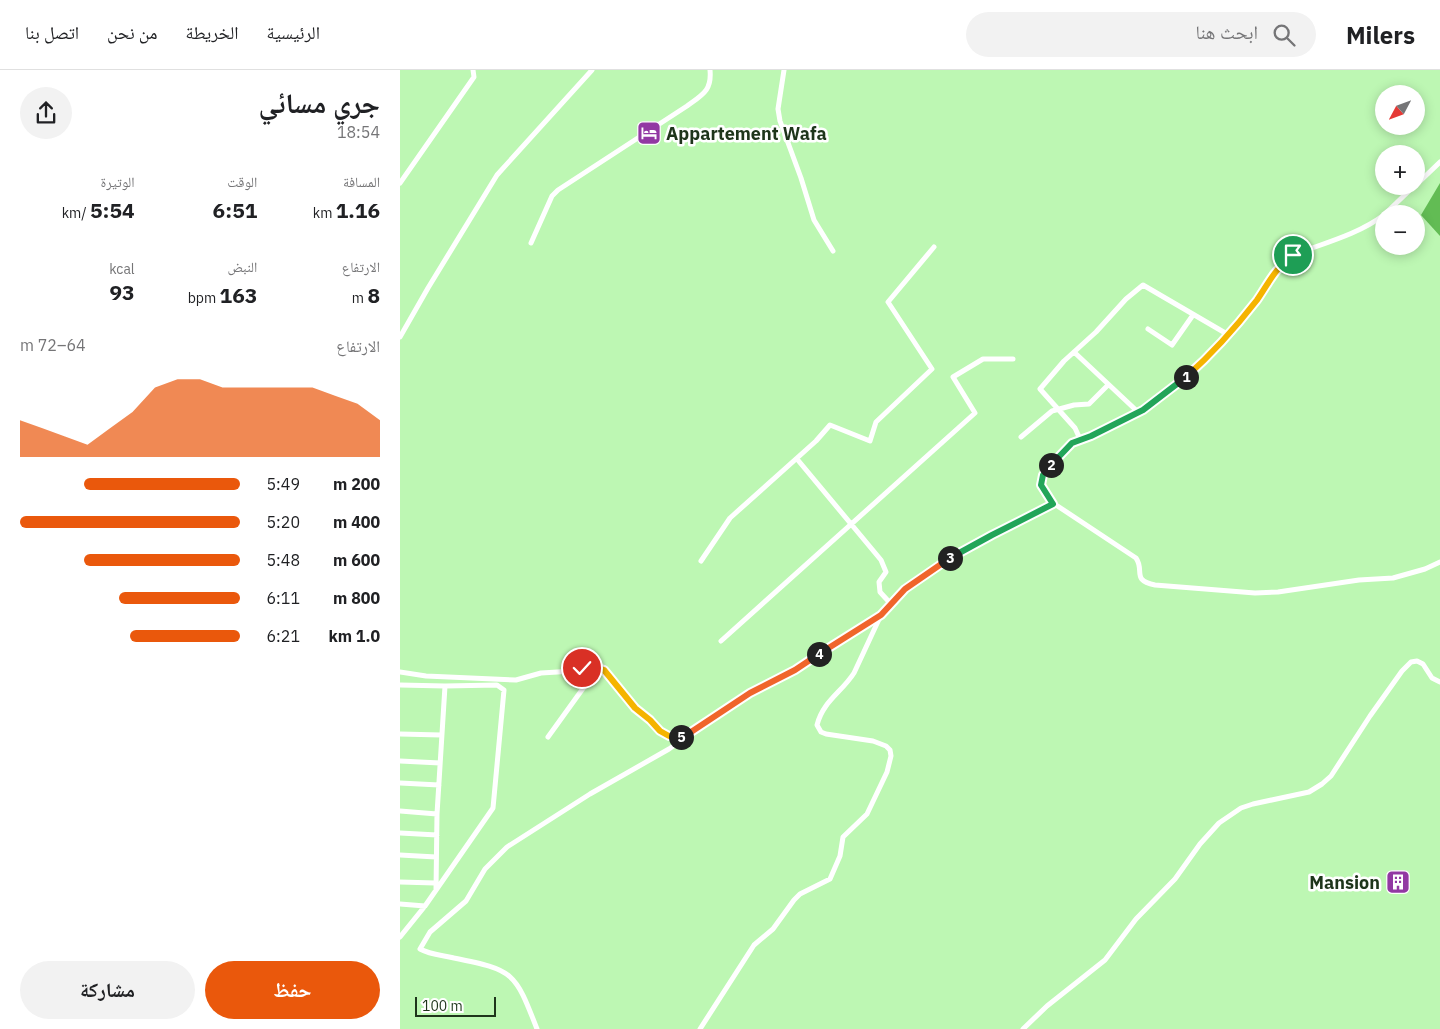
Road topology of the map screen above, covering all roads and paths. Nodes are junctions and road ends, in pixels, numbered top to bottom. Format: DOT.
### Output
graph roads {
  1 [pos="473,70"];
  2 [pos="592,70"];
  3 [pos="710,70"];
  4 [pos="784,70"];
  5 [pos="1440,162"];
  6 [pos="1425,176"];
  7 [pos="400,183"];
  8 [pos="1405,195"];
  9 [pos="1395,205"];
  10 [pos="1375,222"];
  11 [pos="531,243"];
  12 [pos="934,247"];
  13 [pos="833,251"];
  14 [pos="1193,314"];
  15 [pos="1148,329"];
  16 [pos="1227,334"];
  17 [pos="400,336"];
  18 [pos="1074,352"];
  19 [pos="1013,359"];
  20 [pos="1108,385"];
  21 [pos="1057,409"];
  22 [pos="1138,412"];
  23 [pos="1021,436"];
  24 [pos="1080,440"];
  25 [pos="797,459"];
  26 [pos="1053,504"];
  27 [pos="851,524"];
  28 [pos="701,561"];
  29 [pos="1440,562"];
  30 [pos="890,604"];
  31 [pos="881,615"];
  32 [pos="721,641"];
  33 [pos="597,669"];
  34 [pos="400,672"];
  35 [pos="1440,682"];
  36 [pos="400,684"];
  37 [pos="445,686"];
  38 [pos="400,734"];
  39 [pos="442,735"];
  40 [pos="548,737"];
  41 [pos="686,738"];
  42 [pos="400,761"];
  43 [pos="440,763"];
  44 [pos="400,783"];
  45 [pos="439,785"];
  46 [pos="400,811"];
  47 [pos="437,814"];
  48 [pos="400,833"];
  49 [pos="437,835"];
  50 [pos="400,855"];
  51 [pos="436,857"];
  52 [pos="400,882"];
  53 [pos="435,883"];
  54 [pos="436,890"];
  55 [pos="400,904"];
  56 [pos="425,906"];
  57 [pos="400,937"];
  58 [pos="537,1029"];
  59 [pos="700,1029"];
  60 [pos="1023,1029"];
  1 -- 7 [label="street"];
  2 -- 17 [label="street"];
  3 -- 11 [label="street"];
  4 -- 13 [label="street"];
  5 -- 6 [label="street"];
  8 -- 9 [label="street"];
  10 -- 16 [label="street"];
  12 -- 25 [label="street"];
  14 -- 15 [label="street"];
  14 -- 16 [label="street"];
  14 -- 18 [label="street"];
  16 -- 22 [label="street"];
  18 -- 20 [label="street"];
  18 -- 21 [label="street"];
  19 -- 27 [label="street"];
  20 -- 21 [label="street"];
  20 -- 22 [label="street"];
  21 -- 23 [label="street"];
  21 -- 24 [label="street"];
  22 -- 24 [label="street"];
  24 -- 26 [label="street"];
  25 -- 27 [label="street"];
  25 -- 28 [label="street"];
  26 -- 29 [label="street"];
  26 -- 30 [label="street"];
  27 -- 30 [label="street"];
  27 -- 32 [label="street"];
  30 -- 31 [label="street"];
  31 -- 41 [label="street"];
  31 -- 59 [label="street"];
  33 -- 34 [label="street"];
  33 -- 40 [label="street"];
  33 -- 41 [label="street"];
  35 -- 60 [label="street"];
  36 -- 37 [label="street"];
  37 -- 39 [label="street"];
  37 -- 54 [label="street"];
  38 -- 39 [label="street"];
  39 -- 43 [label="street"];
  41 -- 58 [label="street"];
  42 -- 43 [label="street"];
  43 -- 45 [label="street"];
  44 -- 45 [label="street"];
  45 -- 47 [label="street"];
  46 -- 47 [label="street"];
  47 -- 49 [label="street"];
  48 -- 49 [label="street"];
  49 -- 51 [label="street"];
  50 -- 51 [label="street"];
  51 -- 53 [label="street"];
  52 -- 53 [label="street"];
  53 -- 54 [label="street"];
  54 -- 56 [label="street"];
  55 -- 56 [label="street"];
  56 -- 57 [label="street"];
}
